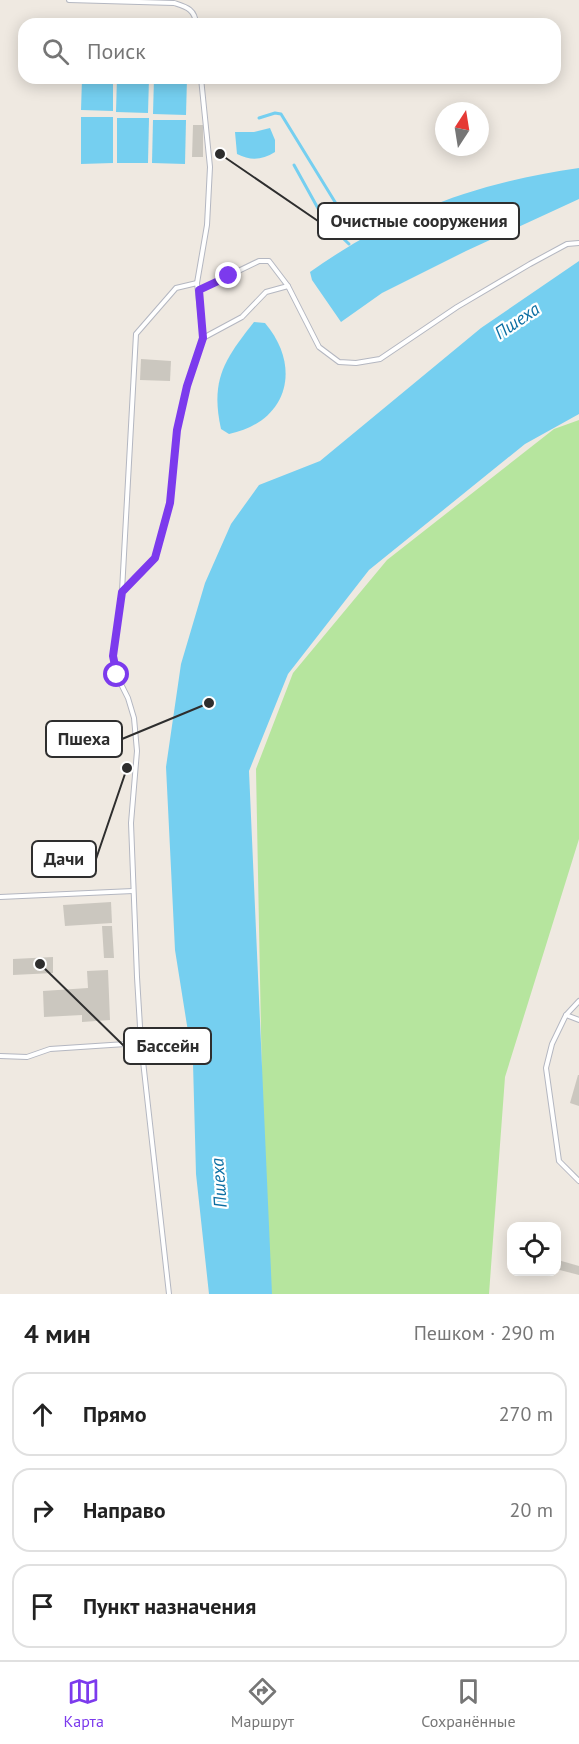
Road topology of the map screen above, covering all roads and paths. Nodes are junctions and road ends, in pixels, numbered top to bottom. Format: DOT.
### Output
graph roads {
  1 [pos="69,0"];
  2 [pos="174,1"];
  3 [pos="196,18"];
  4 [pos="202,84"];
  5 [pos="579,243"];
  6 [pos="197,283"];
  7 [pos="288,286"];
  8 [pos="199,290"];
  9 [pos="203,338"];
  10 [pos="122,592"];
  11 [pos="133,891"];
  12 [pos="0,897"];
  13 [pos="579,1001"];
  14 [pos="566,1015"];
  15 [pos="579,1020"];
  16 [pos="141,1043"];
  17 [pos="0,1056"];
  18 [pos="579,1181"];
  19 [pos="169,1294"];
  1 -- 2 [label="lane"];
  2 -- 3 [label="lane"];
  4 -- 6 [label="lane"];
  5 -- 7 [label="lane"];
  6 -- 8 [label="lane"];
  6 -- 10 [label="lane"];
  7 -- 8 [label="lane"];
  7 -- 9 [label="lane"];
  8 -- 9 [label="lane"];
  9 -- 10 [label="lane"];
  10 -- 11 [label="lane"];
  11 -- 12 [label="lane"];
  11 -- 16 [label="lane"];
  13 -- 14 [label="lane"];
  14 -- 15 [label="lane"];
  14 -- 18 [label="lane"];
  16 -- 17 [label="lane"];
  16 -- 19 [label="lane"];
}
